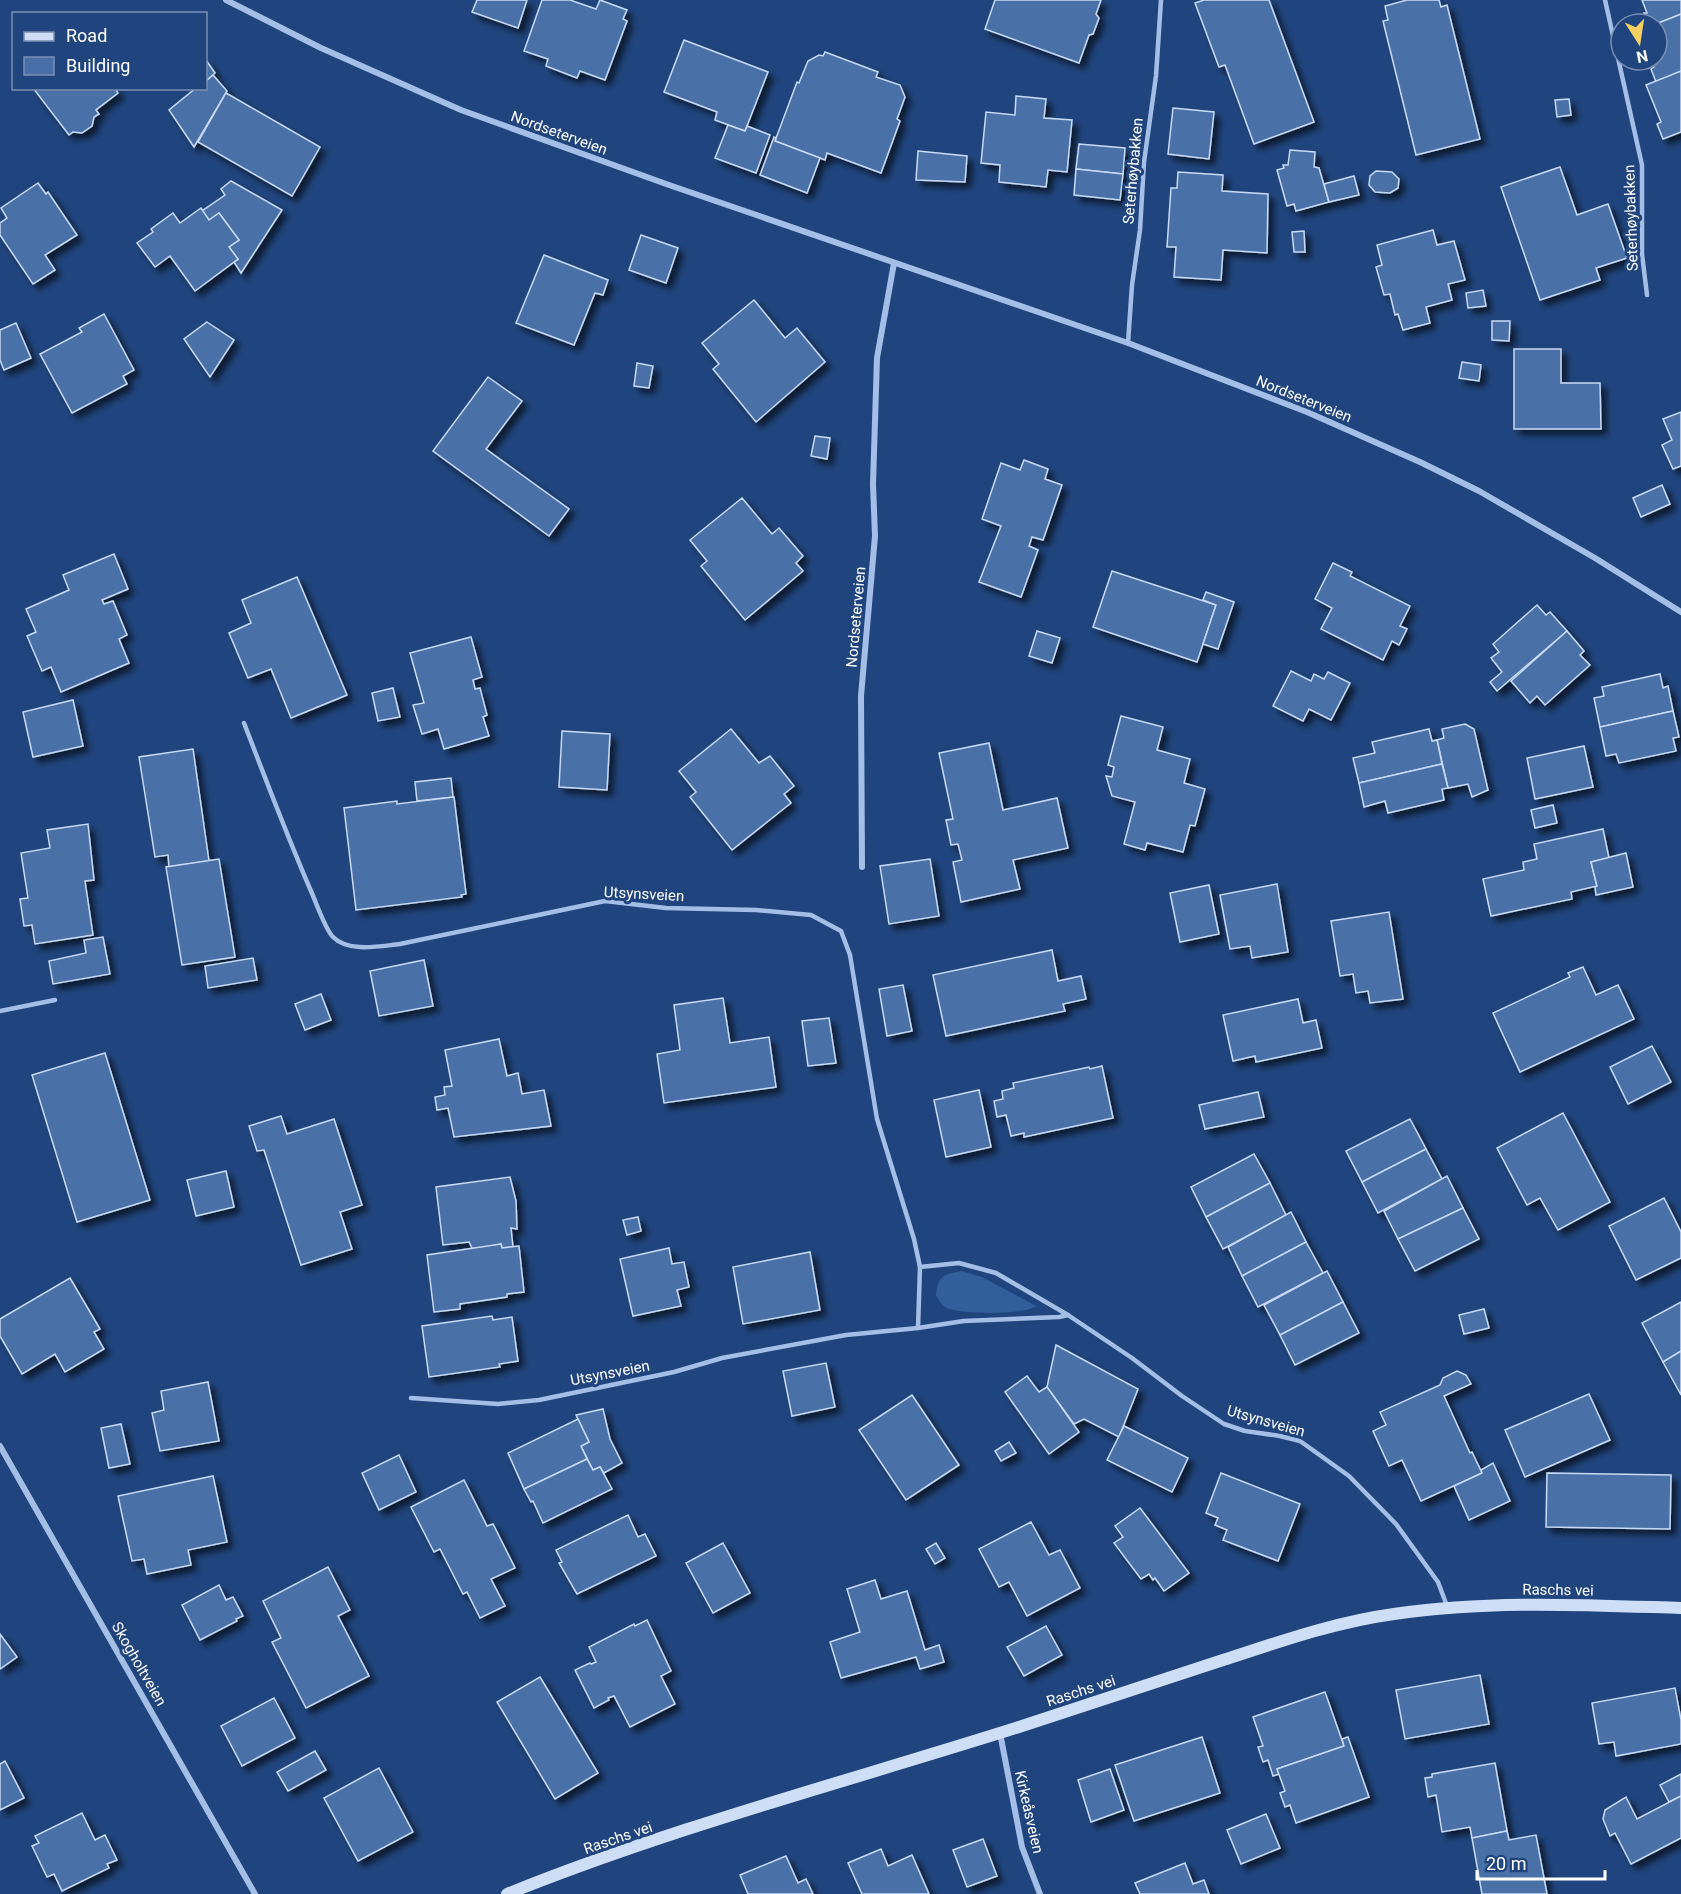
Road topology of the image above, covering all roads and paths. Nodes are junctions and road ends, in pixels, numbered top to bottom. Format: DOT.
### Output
graph roads {
  1 [pos="226,0"];
  2 [pos="1161,0"];
  3 [pos="1605,0"];
  4 [pos="894,263"];
  5 [pos="1647,295"];
  6 [pos="1128,343"];
  7 [pos="1681,612"];
  8 [pos="244,723"];
  9 [pos="862,867"];
  10 [pos="55,1000"];
  11 [pos="0,1011"];
  12 [pos="920,1267"];
  13 [pos="1068,1315"];
  14 [pos="918,1328"];
  15 [pos="411,1398"];
  16 [pos="0,1446"];
  17 [pos="1681,1608"];
  18 [pos="1448,1609"];
  19 [pos="1000,1733"];
  20 [pos="255,1894"];
  21 [pos="507,1894"];
  22 [pos="1040,1894"];
  1 -- 4 [label="street, Nordseterveien"];
  2 -- 6 [label="lane, Seterhøybakken"];
  3 -- 5 [label="lane, Seterhøybakken"];
  4 -- 6 [label="street, Nordseterveien"];
  4 -- 9 [label="street, Nordseterveien"];
  6 -- 7 [label="street, Nordseterveien"];
  8 -- 12 [label="lane, Utsynsveien"];
  10 -- 11 [label="lane"];
  12 -- 13 [label="lane, Utsynsveien"];
  12 -- 14 [label="lane, Utsynsveien"];
  13 -- 14 [label="lane, Utsynsveien"];
  13 -- 18 [label="lane, Utsynsveien"];
  14 -- 15 [label="lane, Utsynsveien"];
  16 -- 20 [label="street, Skogholtveien"];
  17 -- 18 [label="street, Raschs vei"];
  18 -- 19 [label="street, Raschs vei"];
  19 -- 21 [label="street, Raschs vei"];
  19 -- 22 [label="street, Kirkeåsveien"];
}
